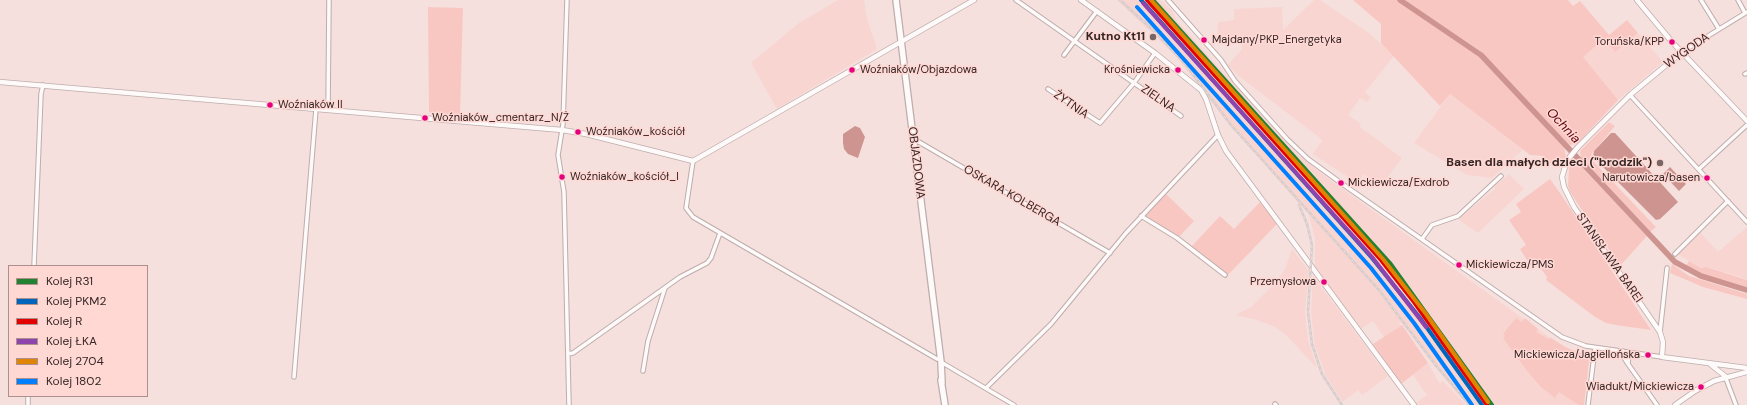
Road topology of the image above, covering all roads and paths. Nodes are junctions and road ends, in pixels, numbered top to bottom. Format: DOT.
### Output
graph roads {
  1 [pos="329,0"];
  2 [pos="567,0"];
  3 [pos="896,0"];
  4 [pos="974,0"];
  5 [pos="1016,0"];
  6 [pos="1081,0"];
  7 [pos="1168,0"];
  8 [pos="1637,0"];
  9 [pos="1701,0"];
  10 [pos="1738,0"];
  11 [pos="1097,11"];
  12 [pos="1746,12"];
  13 [pos="1719,30"];
  14 [pos="901,42"];
  15 [pos="1075,42"];
  16 [pos="1682,52"];
  17 [pos="1155,53"];
  18 [pos="1064,55"];
  19 [pos="0,82"];
  20 [pos="1134,83"];
  21 [pos="43,86"];
  22 [pos="1048,89"];
  23 [pos="1630,96"];
  24 [pos="316,109"];
  25 [pos="328,110"];
  26 [pos="1181,116"];
  27 [pos="1747,121"];
  28 [pos="1747,125"];
  29 [pos="562,130"];
  30 [pos="1218,135"];
  31 [pos="913,141"];
  32 [pos="693,161"];
  33 [pos="1699,169"];
  34 [pos="1501,176"];
  35 [pos="1728,201"];
  36 [pos="1141,216"];
  37 [pos="1747,222"];
  38 [pos="720,233"];
  39 [pos="1422,239"];
  40 [pos="1110,253"];
  41 [pos="1675,254"];
  42 [pos="34,265"];
  43 [pos="1667,268"];
  44 [pos="1225,275"];
  45 [pos="665,287"];
  46 [pos="1660,332"];
  47 [pos="1595,348"];
  48 [pos="1623,351"];
  49 [pos="1629,352"];
  50 [pos="568,354"];
  51 [pos="1662,357"];
  52 [pos="939,361"];
  53 [pos="1706,363"];
  54 [pos="1628,364"];
  55 [pos="1721,364"];
  56 [pos="1716,368"];
  57 [pos="1747,368"];
  58 [pos="643,371"];
  59 [pos="1747,372"];
  60 [pos="1725,376"];
  61 [pos="294,377"];
  62 [pos="1714,381"];
  63 [pos="986,388"];
  64 [pos="569,405"];
  65 [pos="945,405"];
  66 [pos="1014,405"];
  67 [pos="1414,405"];
  68 [pos="1588,405"];
  69 [pos="1657,405"];
  70 [pos="1675,405"];
  71 [pos="1736,405"];
  1 -- 25 [label="street"];
  2 -- 29 [label="street"];
  3 -- 14 [label="main road, OBJAZDOWA"];
  4 -- 14 [label="street"];
  5 -- 15 [label="street, ZIELNA"];
  6 -- 11 [label="street"];
  7 -- 39 [label="street"];
  8 -- 16 [label="street"];
  9 -- 13 [label="street"];
  10 -- 12 [label="street"];
  11 -- 15 [label="street"];
  11 -- 17 [label="street"];
  12 -- 13 [label="street, WYGODA"];
  13 -- 16 [label="street, WYGODA"];
  14 -- 31 [label="main road, OBJAZDOWA"];
  14 -- 32 [label="street"];
  15 -- 18 [label="street"];
  15 -- 20 [label="street, ZIELNA"];
  16 -- 23 [label="street, WYGODA"];
  16 -- 27 [label="street"];
  17 -- 20 [label="street, ŻYTNIA"];
  17 -- 30 [label="street"];
  19 -- 21 [label="street"];
  20 -- 22 [label="street, ŻYTNIA"];
  20 -- 26 [label="street, ZIELNA"];
  21 -- 24 [label="street"];
  21 -- 42 [label="street"];
  23 -- 33 [label="street"];
  23 -- 46 [label="street, STANISŁAWA BAREI"];
  24 -- 25 [label="street"];
  24 -- 61 [label="street"];
  25 -- 29 [label="street"];
  28 -- 33 [label="street"];
  29 -- 32 [label="street"];
  29 -- 50 [label="street"];
  30 -- 36 [label="street"];
  30 -- 67 [label="street"];
  31 -- 40 [label="street, OSKARA KOLBERGA"];
  31 -- 52 [label="main road, OBJAZDOWA"];
  32 -- 38 [label="street"];
  33 -- 35 [label="street"];
  34 -- 39 [label="street"];
  35 -- 37 [label="street"];
  35 -- 41 [label="street"];
  36 -- 40 [label="street"];
  36 -- 44 [label="street"];
  38 -- 45 [label="street"];
  38 -- 52 [label="street"];
  39 -- 47 [label="street"];
  40 -- 63 [label="street"];
  43 -- 46 [label="street"];
  45 -- 50 [label="street"];
  45 -- 58 [label="street"];
  46 -- 51 [label="street, STANISŁAWA BAREI"];
  47 -- 48 [label="street"];
  47 -- 68 [label="street"];
  48 -- 49 [label="street"];
  48 -- 54 [label="street"];
  49 -- 51 [label="street"];
  49 -- 54 [label="street"];
  50 -- 64 [label="street"];
  51 -- 53 [label="street"];
  52 -- 63 [label="street"];
  52 -- 65 [label="main road, OBJAZDOWA"];
  53 -- 55 [label="street"];
  53 -- 56 [label="street"];
  54 -- 69 [label="street"];
  55 -- 57 [label="street"];
  55 -- 60 [label="street"];
  56 -- 60 [label="street"];
  56 -- 62 [label="street"];
  59 -- 60 [label="street"];
  60 -- 62 [label="street"];
  60 -- 71 [label="street"];
  62 -- 70 [label="street"];
  63 -- 66 [label="street"];
}
